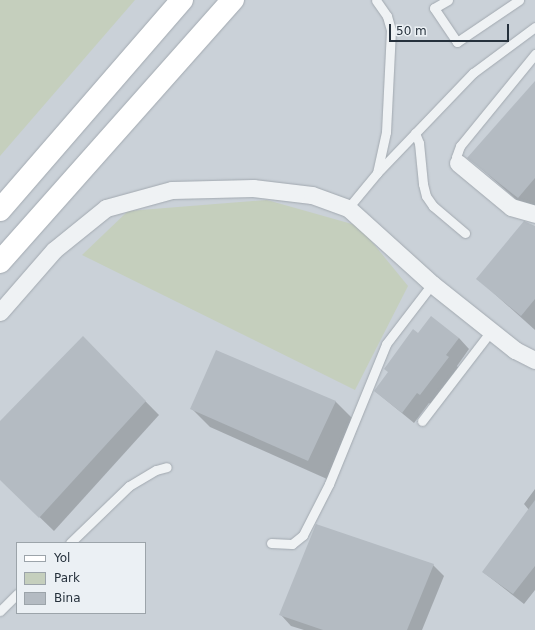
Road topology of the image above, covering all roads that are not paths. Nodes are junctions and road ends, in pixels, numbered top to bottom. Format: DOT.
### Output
graph roads {
  1 [pos="182,0"];
  2 [pos="232,0"];
  3 [pos="376,0"];
  4 [pos="448,0"];
  5 [pos="519,0"];
  6 [pos="535,27"];
  7 [pos="535,54"];
  8 [pos="415,133"];
  9 [pos="458,163"];
  10 [pos="377,173"];
  11 [pos="348,208"];
  12 [pos="0,210"];
  13 [pos="535,214"];
  14 [pos="465,234"];
  15 [pos="0,262"];
  16 [pos="432,284"];
  17 [pos="0,312"];
  18 [pos="491,331"];
  19 [pos="535,360"];
  20 [pos="422,421"];
  21 [pos="168,467"];
  22 [pos="71,542"];
  23 [pos="272,542"];
  24 [pos="16,595"];
  25 [pos="0,611"];
  1 -- 12 [label="main road"];
  2 -- 15 [label="main road"];
  3 -- 10 [label="lane"];
  4 -- 5 [label="lane"];
  6 -- 8 [label="lane"];
  7 -- 9 [label="lane"];
  8 -- 10 [label="lane"];
  8 -- 14 [label="lane"];
  9 -- 13 [label="street"];
  10 -- 11 [label="lane"];
  11 -- 16 [label="street"];
  11 -- 17 [label="street"];
  16 -- 18 [label="street"];
  16 -- 23 [label="lane"];
  18 -- 19 [label="street"];
  18 -- 20 [label="lane"];
  21 -- 22 [label="lane"];
  24 -- 25 [label="lane"];
}
